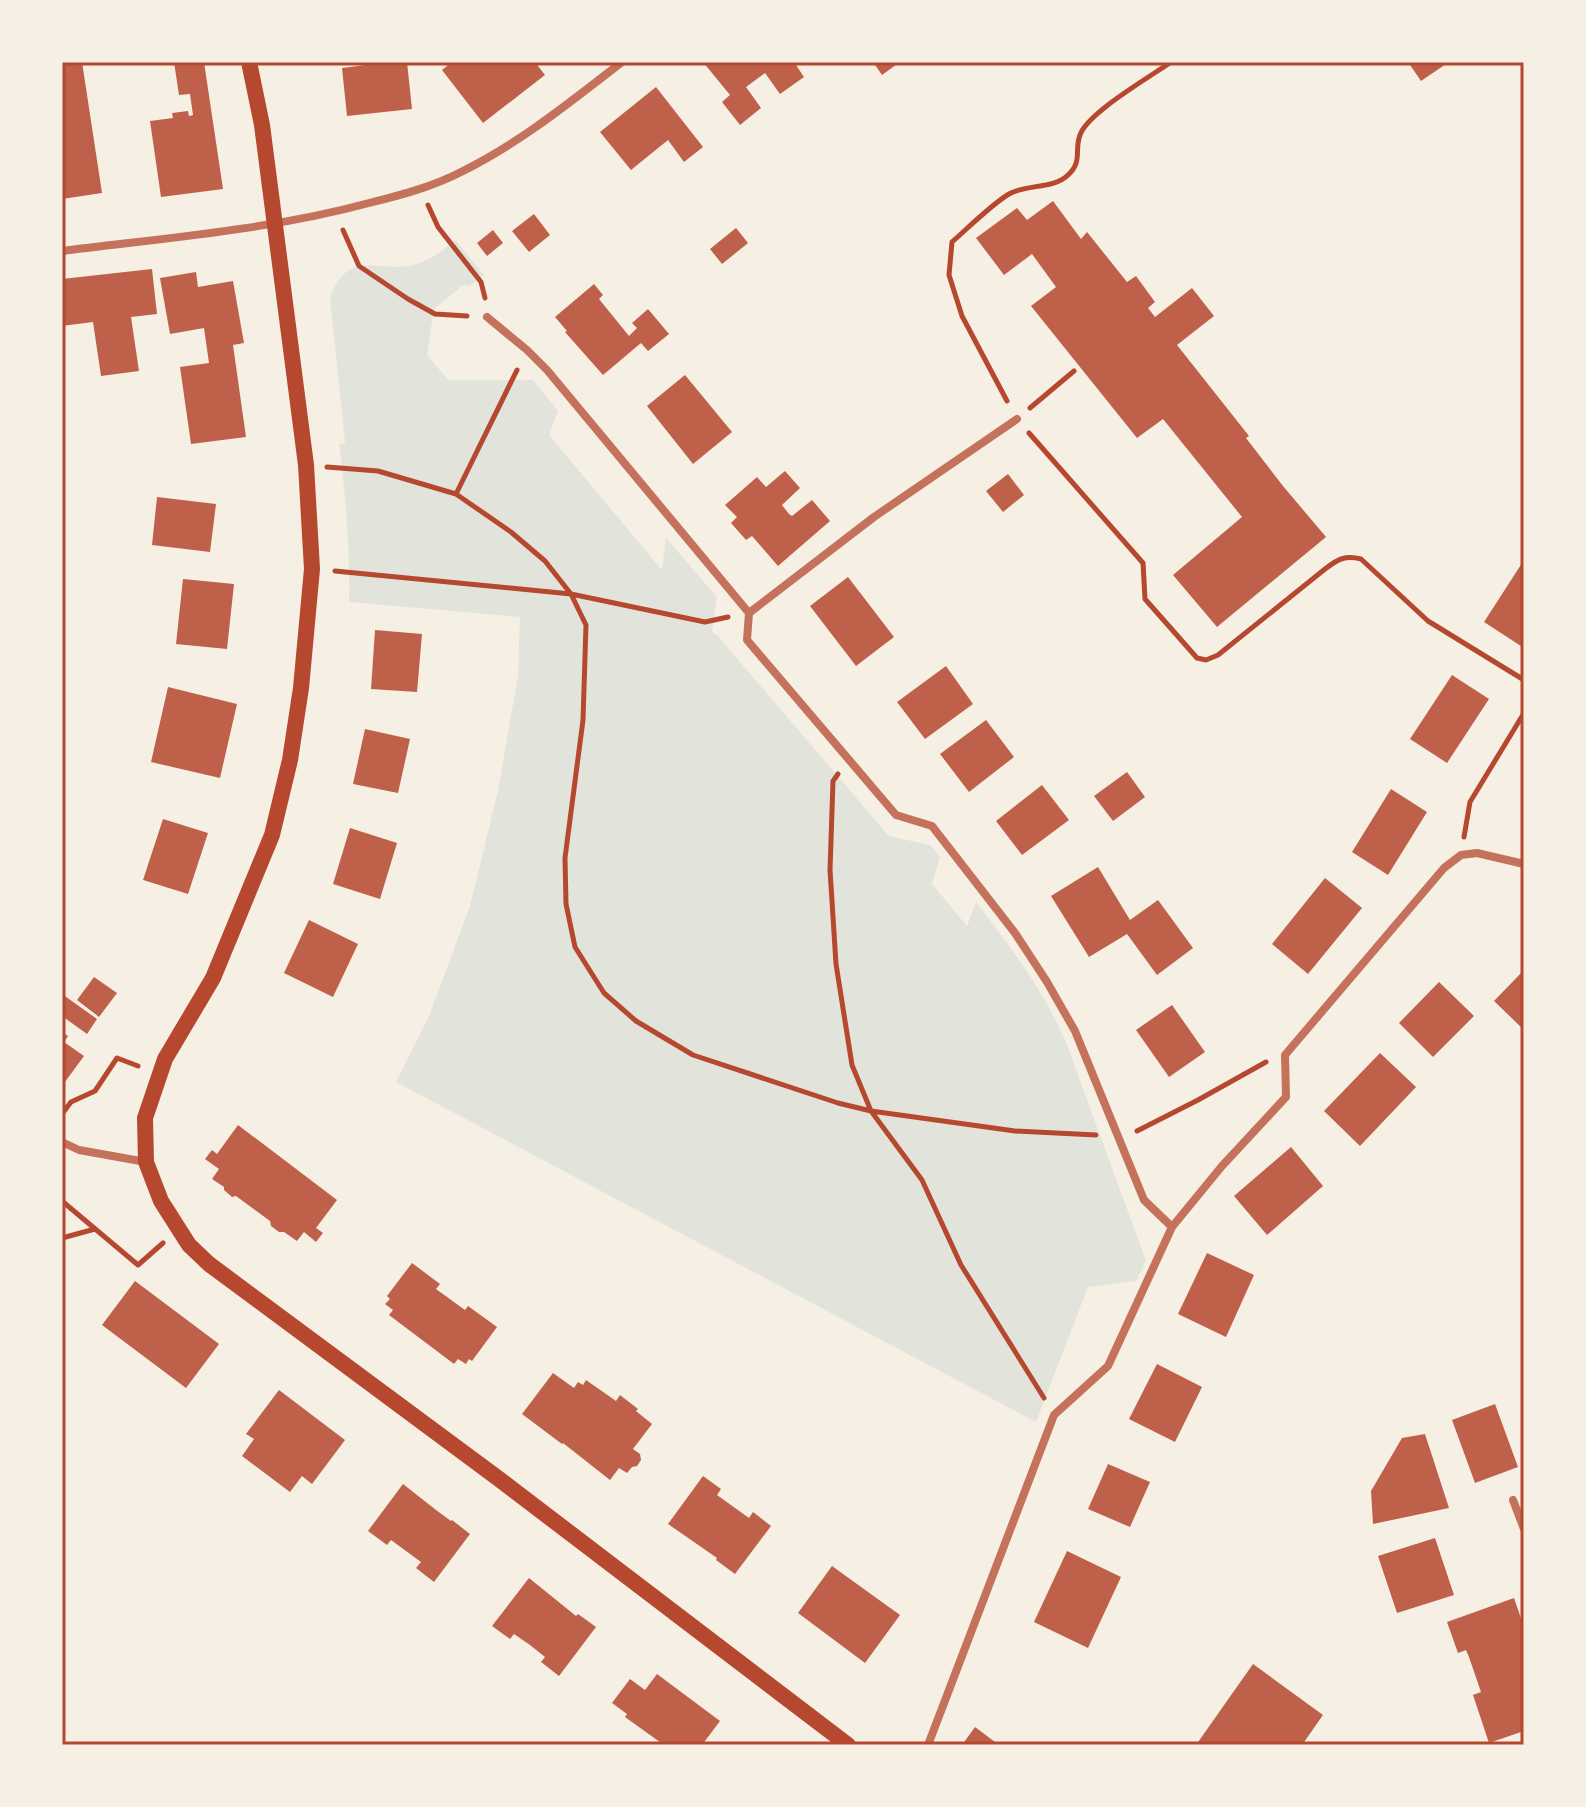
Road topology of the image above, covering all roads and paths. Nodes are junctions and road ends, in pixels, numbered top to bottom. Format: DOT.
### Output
graph roads {
  1 [pos="249,62"];
  2 [pos="622,62"];
  3 [pos="1171,62"];
  4 [pos="421,190"];
  5 [pos="336,212"];
  6 [pos="274,224"];
  7 [pos="62,251"];
  8 [pos="487,317"];
  9 [pos="527,350"];
  10 [pos="1074,371"];
  11 [pos="1017,419"];
  12 [pos="306,465"];
  13 [pos="456,494"];
  14 [pos="312,569"];
  15 [pos="571,594"];
  16 [pos="749,613"];
  17 [pos="1524,680"];
  18 [pos="1524,713"];
  19 [pos="847,759"];
  20 [pos="1461,855"];
  21 [pos="1524,864"];
  22 [pos="1285,1055"];
  23 [pos="158,1075"];
  24 [pos="871,1111"];
  25 [pos="62,1114"];
  26 [pos="1117,1136"];
  27 [pos="62,1142"];
  28 [pos="146,1162"];
  29 [pos="62,1201"];
  30 [pos="1172,1227"];
  31 [pos="96,1228"];
  32 [pos="179,1229"];
  33 [pos="62,1238"];
  34 [pos="1054,1415"];
  35 [pos="1513,1500"];
  36 [pos="1524,1529"];
  37 [pos="848,1745"];
  38 [pos="928,1745"];
  1 -- 6 [label="main road"];
  2 -- 4 [label="street"];
  3 -- 11 [label="path"];
  4 -- 5 [label="street"];
  4 -- 8 [label="path"];
  5 -- 6 [label="street"];
  5 -- 8 [label="path"];
  6 -- 7 [label="street"];
  6 -- 12 [label="main road"];
  8 -- 9 [label="street"];
  9 -- 13 [label="path"];
  9 -- 16 [label="street"];
  10 -- 11 [label="path"];
  11 -- 16 [label="street"];
  11 -- 17 [label="path"];
  12 -- 13 [label="path"];
  12 -- 14 [label="main road"];
  13 -- 15 [label="path"];
  14 -- 15 [label="path"];
  14 -- 23 [label="main road"];
  15 -- 16 [label="path"];
  15 -- 24 [label="path"];
  16 -- 19 [label="street"];
  18 -- 20 [label="path"];
  19 -- 24 [label="path"];
  19 -- 26 [label="street"];
  20 -- 21 [label="street"];
  20 -- 22 [label="street"];
  22 -- 26 [label="path"];
  22 -- 30 [label="street"];
  23 -- 25 [label="path"];
  23 -- 28 [label="main road"];
  24 -- 26 [label="path"];
  24 -- 34 [label="path"];
  26 -- 30 [label="street"];
  27 -- 28 [label="street"];
  28 -- 32 [label="main road"];
  29 -- 31 [label="path"];
  30 -- 34 [label="street"];
  31 -- 32 [label="path"];
  31 -- 33 [label="path"];
  32 -- 37 [label="main road"];
  34 -- 38 [label="street"];
  35 -- 36 [label="street"];
}
